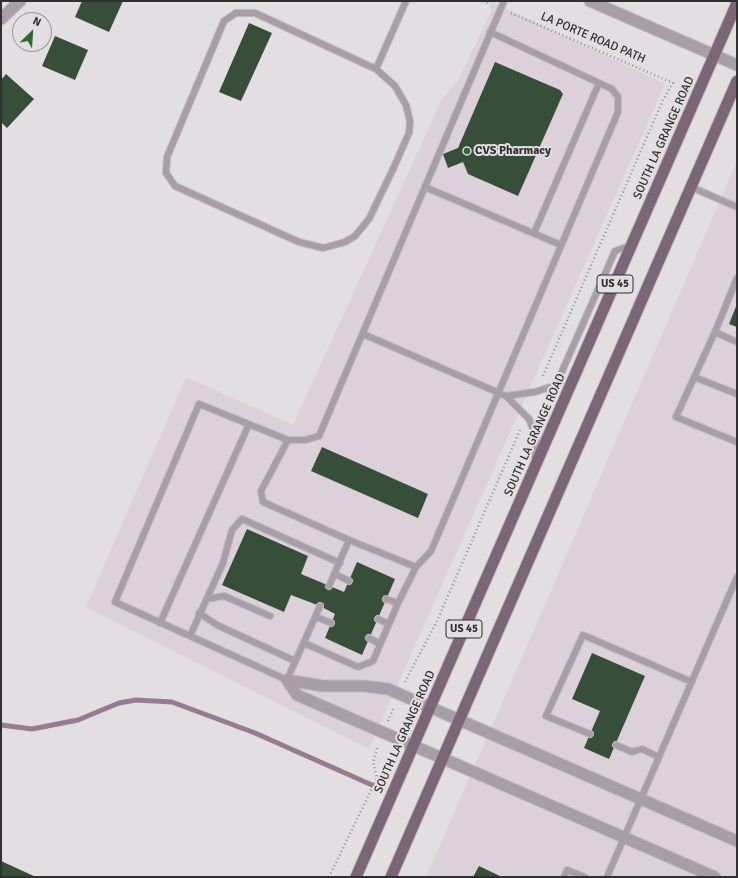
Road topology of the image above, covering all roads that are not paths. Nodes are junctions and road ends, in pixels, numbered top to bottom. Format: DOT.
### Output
graph roads {
  1 [pos="20,1"];
  2 [pos="406,1"];
  3 [pos="504,1"];
  4 [pos="590,1"];
  5 [pos="737,3"];
  6 [pos="1,19"];
  7 [pos="490,32"];
  8 [pos="714,55"];
  9 [pos="737,65"];
  10 [pos="376,69"];
  11 [pos="737,81"];
  12 [pos="599,82"];
  13 [pos="425,187"];
  14 [pos="691,187"];
  15 [pos="737,207"];
  16 [pos="534,233"];
  17 [pos="561,245"];
  18 [pos="632,245"];
  19 [pos="737,278"];
  20 [pos="715,332"];
  21 [pos="363,334"];
  22 [pos="737,342"];
  23 [pos="694,377"];
  24 [pos="498,392"];
  25 [pos="737,394"];
  26 [pos="506,396"];
  27 [pos="249,424"];
  28 [pos="288,440"];
  29 [pos="737,442"];
  30 [pos="535,467"];
  31 [pos="349,540"];
  32 [pos="340,563"];
  33 [pos="416,567"];
  34 [pos="335,574"];
  35 [pos="737,577"];
  36 [pos="349,581"];
  37 [pos="329,586"];
  38 [pos="207,599"];
  39 [pos="386,599"];
  40 [pos="398,603"];
  41 [pos="320,606"];
  42 [pos="199,613"];
  43 [pos="270,616"];
  44 [pos="316,617"];
  45 [pos="378,619"];
  46 [pos="160,623"];
  47 [pos="331,623"];
  48 [pos="389,624"];
  49 [pos="190,636"];
  50 [pos="369,638"];
  51 [pos="304,643"];
  52 [pos="380,644"];
  53 [pos="295,662"];
  54 [pos="287,680"];
  55 [pos="692,682"];
  56 [pos="430,708"];
  57 [pos="458,720"];
  58 [pos="590,734"];
  59 [pos="616,745"];
  60 [pos="414,746"];
  61 [pos="659,757"];
  62 [pos="442,758"];
  63 [pos="640,800"];
  64 [pos="624,837"];
  65 [pos="737,841"];
  66 [pos="356,877"];
  67 [pos="391,877"];
  68 [pos="564,877"];
  69 [pos="585,877"];
  70 [pos="607,877"];
  71 [pos="715,877"];
  1 -- 6 [label="street"];
  2 -- 10 [label="lane"];
  3 -- 7 [label="lane"];
  4 -- 8 [label="street"];
  5 -- 8 [label="main road, SOUTH LA GRANGE ROAD / US 45"];
  7 -- 12 [label="lane"];
  7 -- 13 [label="lane"];
  8 -- 9 [label="street"];
  8 -- 18 [label="main road, SOUTH LA GRANGE ROAD / US 45"];
  10 -- 10 [label="lane"];
  11 -- 14 [label="main road, US 45"];
  12 -- 16 [label="lane"];
  12 -- 17 [label="lane"];
  13 -- 16 [label="lane"];
  13 -- 21 [label="lane"];
  14 -- 15 [label="lane"];
  14 -- 57 [label="main road, US 45"];
  16 -- 17 [label="lane"];
  17 -- 24 [label="lane"];
  18 -- 26 [label="lane"];
  18 -- 30 [label="main road, SOUTH LA GRANGE ROAD / US 45"];
  19 -- 20 [label="lane"];
  20 -- 22 [label="lane"];
  20 -- 23 [label="lane"];
  21 -- 24 [label="lane"];
  21 -- 28 [label="lane"];
  23 -- 25 [label="lane"];
  23 -- 29 [label="lane"];
  24 -- 26 [label="lane"];
  24 -- 33 [label="lane"];
  26 -- 30 [label="lane"];
  27 -- 28 [label="lane"];
  27 -- 46 [label="lane"];
  27 -- 46 [label="lane"];
  28 -- 31 [label="lane"];
  30 -- 56 [label="main road, SOUTH LA GRANGE ROAD / US 45"];
  31 -- 32 [label="lane"];
  31 -- 33 [label="lane"];
  32 -- 34 [label="lane"];
  32 -- 38 [label="lane"];
  33 -- 40 [label="lane"];
  34 -- 36 [label="lane"];
  34 -- 37 [label="lane"];
  35 -- 55 [label="lane"];
  38 -- 42 [label="lane"];
  38 -- 43 [label="lane"];
  39 -- 40 [label="lane"];
  40 -- 48 [label="lane"];
  41 -- 44 [label="lane"];
  42 -- 49 [label="lane"];
  42 -- 53 [label="lane"];
  44 -- 47 [label="lane"];
  44 -- 51 [label="lane"];
  45 -- 48 [label="lane"];
  46 -- 49 [label="lane"];
  48 -- 52 [label="lane"];
  49 -- 54 [label="lane"];
  50 -- 52 [label="lane"];
  51 -- 52 [label="lane"];
  51 -- 53 [label="lane"];
  53 -- 54 [label="lane"];
  54 -- 56 [label="street"];
  54 -- 60 [label="street"];
  55 -- 58 [label="lane"];
  55 -- 61 [label="lane"];
  56 -- 57 [label="street"];
  56 -- 60 [label="main road, SOUTH LA GRANGE ROAD / US 45"];
  57 -- 62 [label="main road, US 45"];
  57 -- 63 [label="street"];
  59 -- 61 [label="lane"];
  60 -- 62 [label="street"];
  60 -- 66 [label="main road, SOUTH LA GRANGE ROAD / US 45"];
  61 -- 63 [label="lane"];
  62 -- 64 [label="street"];
  62 -- 67 [label="main road, US 45"];
  63 -- 64 [label="lane"];
  63 -- 65 [label="street"];
  64 -- 70 [label="lane"];
  64 -- 71 [label="street"];
  68 -- 69 [label="lane"];
}
